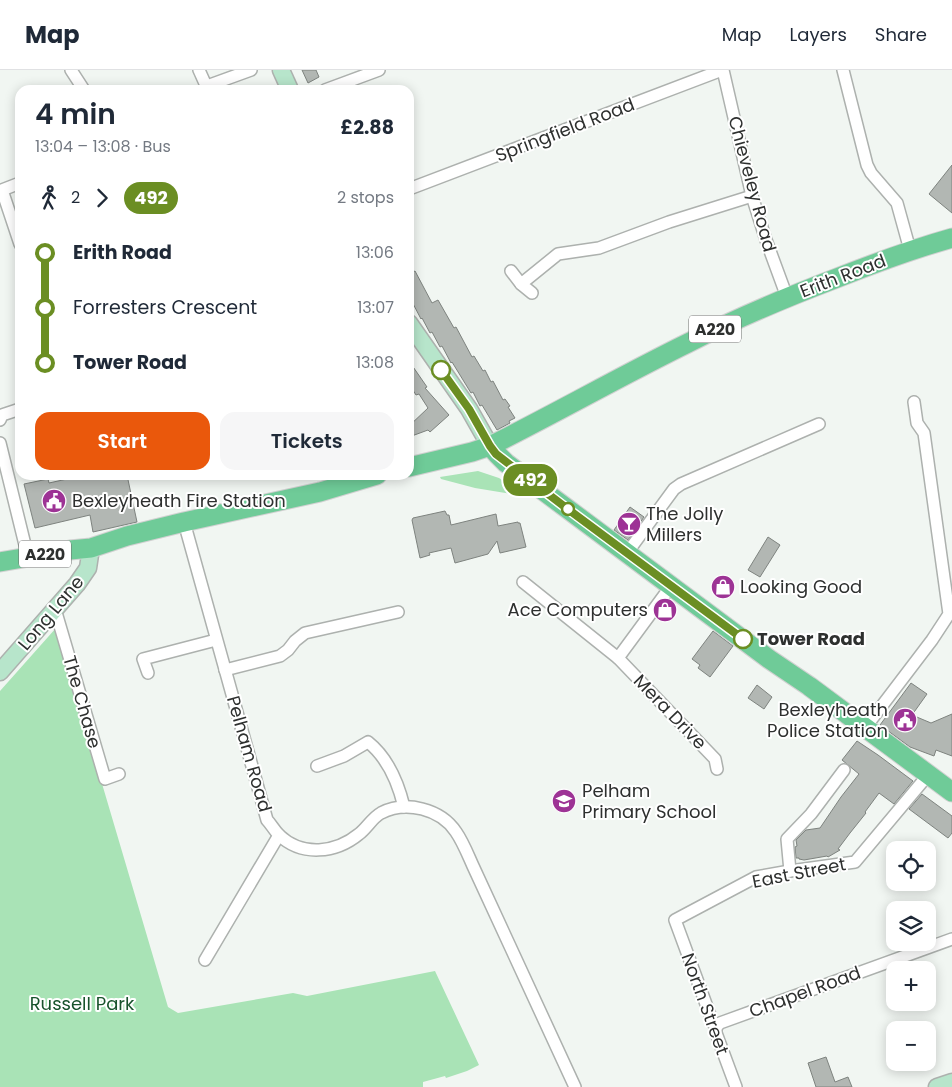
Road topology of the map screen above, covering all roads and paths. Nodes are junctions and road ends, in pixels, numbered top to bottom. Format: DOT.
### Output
graph roads {
  1 [pos="71,70"];
  2 [pos="198,70"];
  3 [pos="251,70"];
  4 [pos="281,70"];
  5 [pos="379,70"];
  6 [pos="722,70"];
  7 [pos="843,70"];
  8 [pos="81,85"];
  9 [pos="206,85"];
  10 [pos="215,85"];
  11 [pos="288,85"];
  12 [pos="338,85"];
  13 [pos="15,185"];
  14 [pos="414,187"];
  15 [pos="1,190"];
  16 [pos="752,196"];
  17 [pos="15,230"];
  18 [pos="952,238"];
  19 [pos="910,250"];
  20 [pos="511,271"];
  21 [pos="521,284"];
  22 [pos="532,293"];
  23 [pos="787,297"];
  24 [pos="414,330"];
  25 [pos="914,402"];
  26 [pos="15,411"];
  27 [pos="0,420"];
  28 [pos="819,424"];
  29 [pos="0,443"];
  30 [pos="490,446"];
  31 [pos="414,466"];
  32 [pos="360,480"];
  33 [pos="184,522"];
  34 [pos="91,548"];
  35 [pos="627,553"];
  36 [pos="28,556"];
  37 [pos="0,562"];
  38 [pos="523,582"];
  39 [pos="672,586"];
  40 [pos="55,609"];
  41 [pos="398,612"];
  42 [pos="216,640"];
  43 [pos="618,658"];
  44 [pos="224,670"];
  45 [pos="0,672"];
  46 [pos="148,672"];
  47 [pos="865,728"];
  48 [pos="317,766"];
  49 [pos="717,768"];
  50 [pos="844,770"];
  51 [pos="120,774"];
  52 [pos="926,777"];
  53 [pos="952,792"];
  54 [pos="404,807"];
  55 [pos="279,835"];
  56 [pos="790,871"];
  57 [pos="675,920"];
  58 [pos="952,939"];
  59 [pos="205,960"];
  60 [pos="716,1027"];
  61 [pos="952,1082"];
  62 [pos="576,1087"];
  63 [pos="736,1087"];
  64 [pos="937,1087"];
  1 -- 8 [label="street"];
  2 -- 9 [label="street"];
  3 -- 10 [label="street"];
  4 -- 11 [label="street"];
  5 -- 12 [label="street"];
  6 -- 14 [label="street, Springfield Road"];
  6 -- 16 [label="street, Chieveley Road"];
  7 -- 19 [label="street"];
  13 -- 15 [label="street"];
  15 -- 17 [label="street"];
  16 -- 21 [label="street"];
  16 -- 23 [label="street, Chieveley Road"];
  18 -- 19 [label="main road, Erith Road / A220"];
  19 -- 23 [label="main road, Erith Road / A220"];
  20 -- 21 [label="street"];
  21 -- 22 [label="street"];
  23 -- 30 [label="main road, Erith Road / A220"];
  24 -- 30 [label="street"];
  25 -- 47 [label="street"];
  26 -- 27 [label="street"];
  28 -- 35 [label="street"];
  29 -- 36 [label="street"];
  30 -- 31 [label="main road, Erith Road / A220"];
  30 -- 35 [label="main road"];
  32 -- 33 [label="main road, A220"];
  33 -- 34 [label="main road, A220"];
  33 -- 42 [label="street, Pelham Road"];
  34 -- 36 [label="main road, A220"];
  34 -- 40 [label="street, Long Lane"];
  35 -- 39 [label="main road"];
  36 -- 37 [label="main road, A220"];
  38 -- 43 [label="street, Mera Drive"];
  39 -- 43 [label="street"];
  39 -- 47 [label="main road"];
  40 -- 45 [label="street, Long Lane"];
  40 -- 51 [label="street, The Chase"];
  41 -- 44 [label="street"];
  42 -- 44 [label="street, Pelham Road"];
  42 -- 46 [label="street"];
  43 -- 49 [label="street, Mera Drive"];
  44 -- 55 [label="street, Pelham Road"];
  47 -- 52 [label="main road"];
  48 -- 54 [label="street"];
  50 -- 56 [label="street"];
  52 -- 53 [label="main road"];
  52 -- 56 [label="street, East Street"];
  54 -- 55 [label="street, Pelham Road"];
  54 -- 62 [label="street, Pelham Road"];
  55 -- 59 [label="street"];
  56 -- 57 [label="street, East Street"];
  57 -- 60 [label="street, North Street"];
  58 -- 60 [label="street, Chapel Road"];
  60 -- 63 [label="street, North Street"];
  61 -- 64 [label="street"];
}
